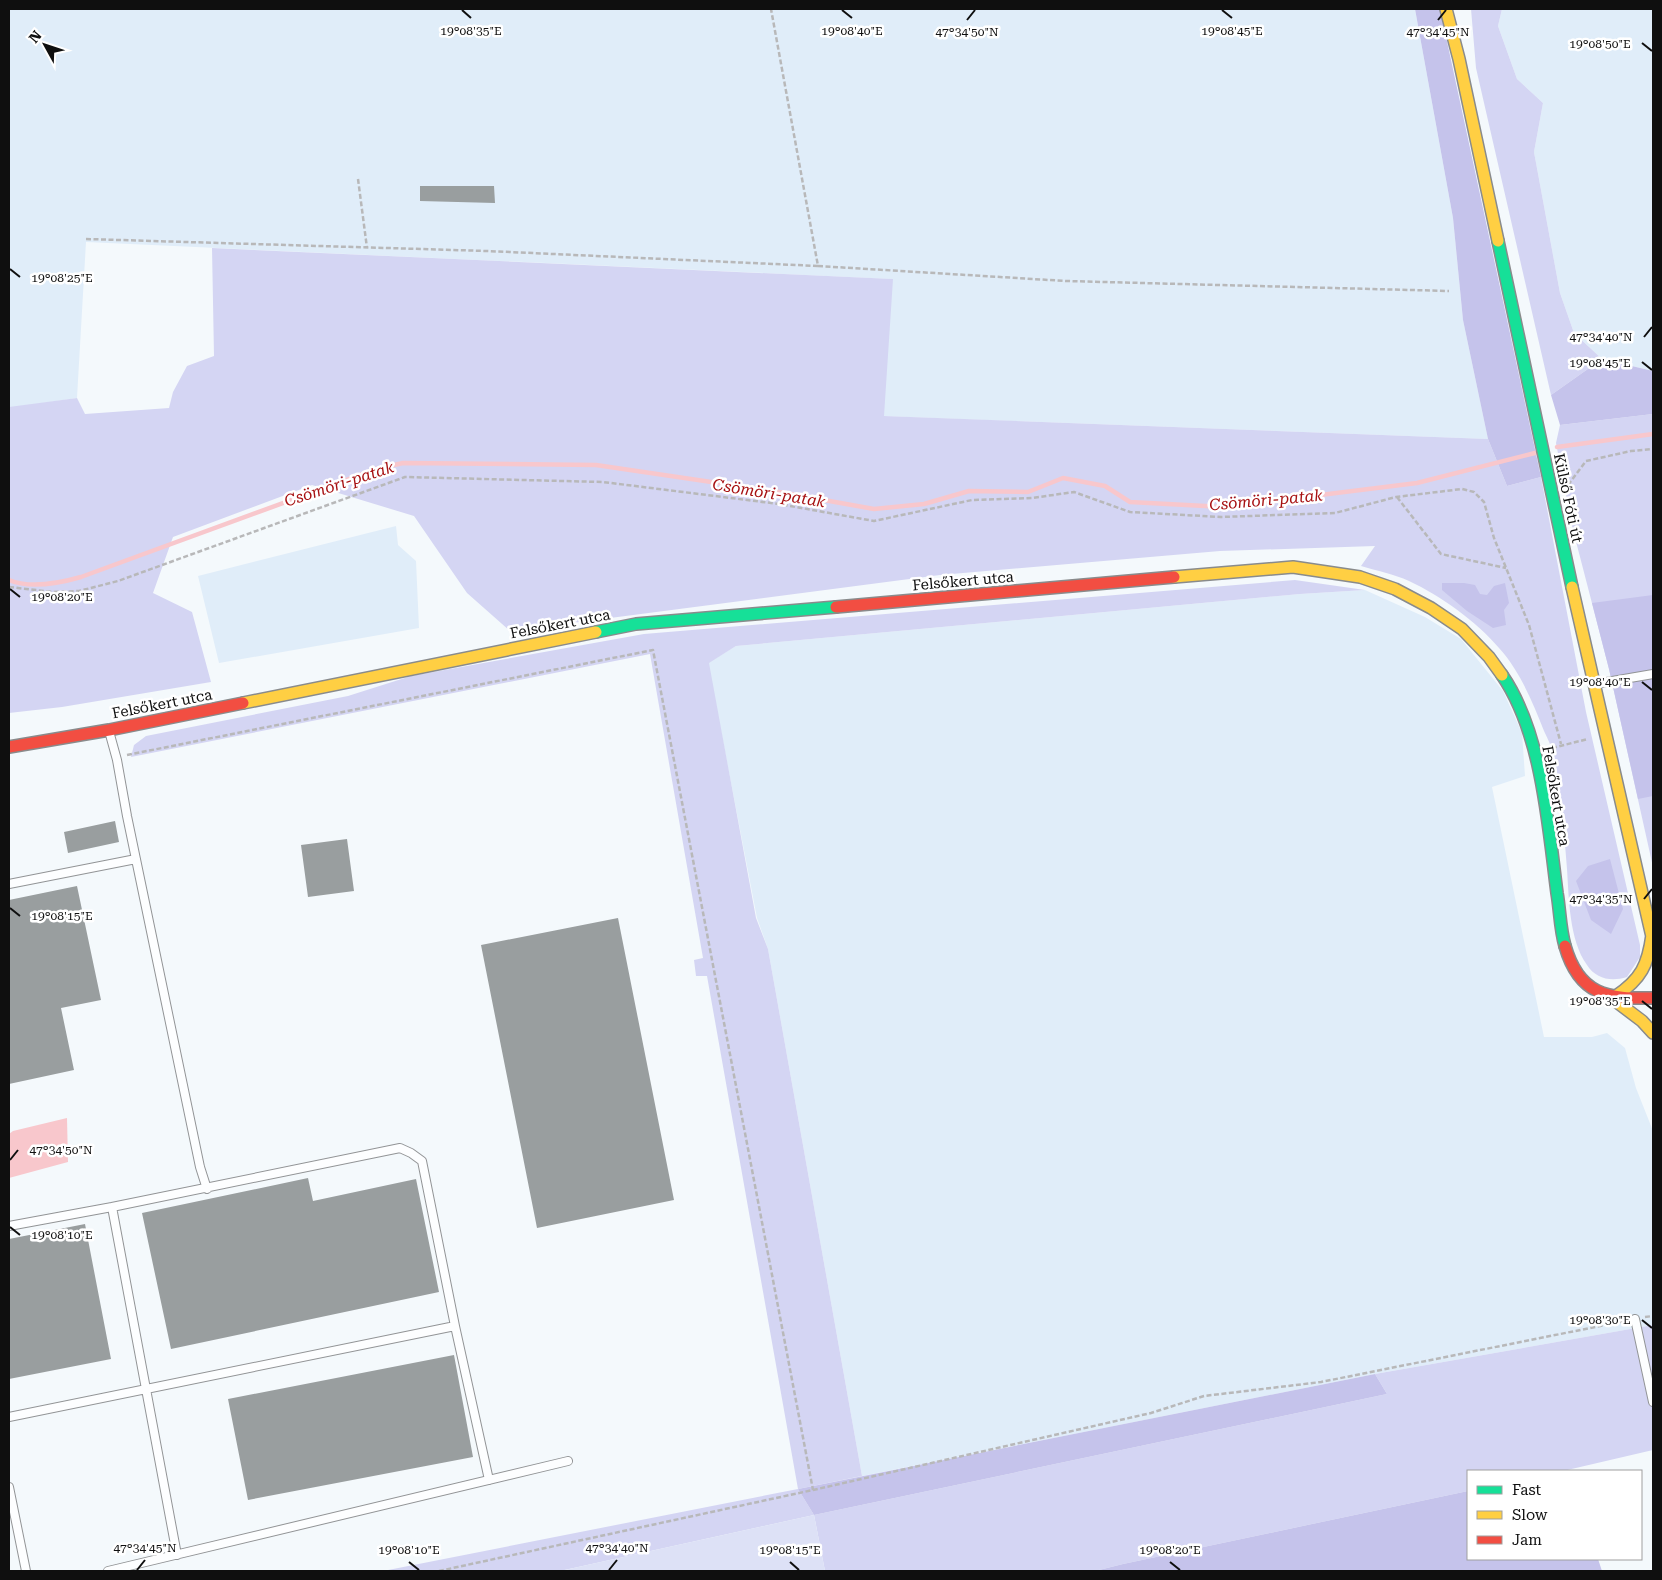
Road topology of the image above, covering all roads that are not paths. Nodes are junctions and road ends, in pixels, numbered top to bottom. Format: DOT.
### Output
graph roads {
  1 [pos="1446,9"];
  2 [pos="1457,9"];
  3 [pos="1459,60"];
  4 [pos="1653,674"];
  5 [pos="1593,684"];
  6 [pos="109,730"];
  7 [pos="9,747"];
  8 [pos="136,859"];
  9 [pos="9,884"];
  10 [pos="1653,938"];
  11 [pos="1611,996"];
  12 [pos="1653,998"];
  13 [pos="1653,1033"];
  14 [pos="207,1189"];
  15 [pos="112,1207"];
  16 [pos="9,1226"];
  17 [pos="1635,1319"];
  18 [pos="455,1326"];
  19 [pos="146,1389"];
  20 [pos="1653,1402"];
  21 [pos="9,1417"];
  22 [pos="568,1460"];
  23 [pos="489,1480"];
  24 [pos="9,1487"];
  25 [pos="177,1555"];
  26 [pos="26,1571"];
  27 [pos="108,1571"];
  1 -- 3 [label="street, Külső Fóti út"];
  2 -- 3 [label="street, Külső Fóti út"];
  3 -- 5 [label="street, Külső Fóti út"];
  4 -- 5 [label="lane"];
  5 -- 10 [label="street, Külső Fóti út"];
  6 -- 7 [label="street, Felsőkert utca"];
  6 -- 8 [label="lane"];
  6 -- 11 [label="street, Felsőkert utca"];
  8 -- 9 [label="lane"];
  8 -- 14 [label="lane"];
  10 -- 11 [label="street"];
  11 -- 12 [label="street, Felsőkert utca"];
  11 -- 13 [label="street"];
  14 -- 15 [label="lane"];
  14 -- 18 [label="lane"];
  15 -- 16 [label="lane"];
  15 -- 19 [label="lane"];
  17 -- 20 [label="lane"];
  18 -- 19 [label="lane"];
  18 -- 23 [label="lane"];
  19 -- 21 [label="lane"];
  19 -- 25 [label="lane"];
  22 -- 23 [label="lane"];
  23 -- 25 [label="lane"];
  24 -- 26 [label="lane"];
  25 -- 27 [label="lane"];
}
